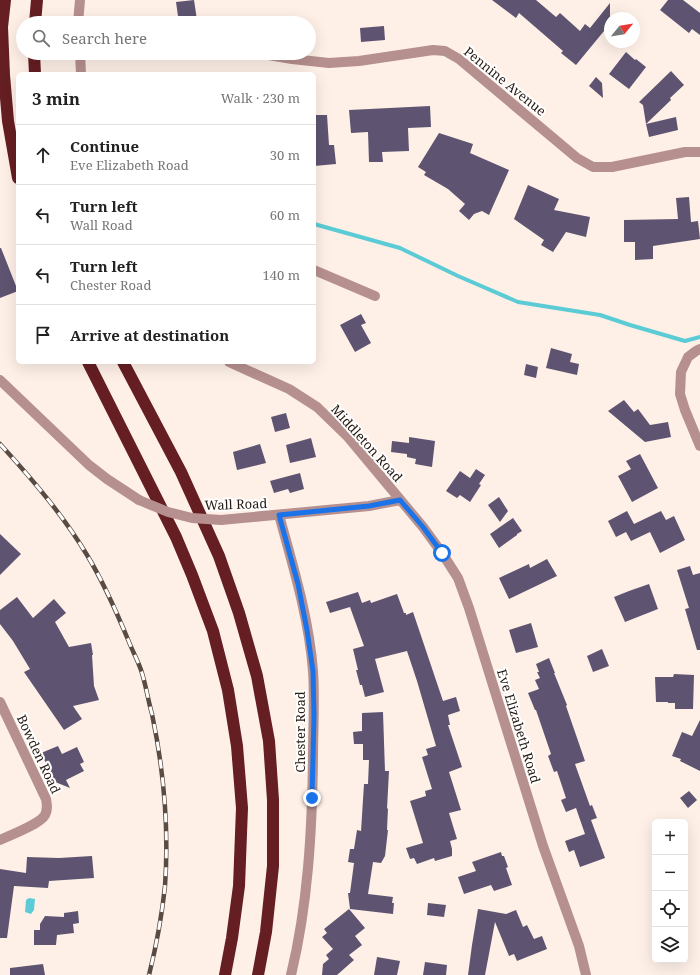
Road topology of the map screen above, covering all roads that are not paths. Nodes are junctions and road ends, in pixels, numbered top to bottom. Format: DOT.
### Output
graph roads {
  1 [pos="5,0"];
  2 [pos="37,0"];
  3 [pos="80,0"];
  4 [pos="36,16"];
  5 [pos="79,16"];
  6 [pos="34,60"];
  7 [pos="80,60"];
  8 [pos="301,60"];
  9 [pos="35,72"];
  10 [pos="81,72"];
  11 [pos="700,152"];
  12 [pos="16,167"];
  13 [pos="316,271"];
  14 [pos="374,296"];
  15 [pos="700,349"];
  16 [pos="89,364"];
  17 [pos="124,364"];
  18 [pos="233,364"];
  19 [pos="0,380"];
  20 [pos="700,446"];
  21 [pos="400,500"];
  22 [pos="279,515"];
  23 [pos="0,702"];
  24 [pos="0,840"];
  25 [pos="225,975"];
  26 [pos="258,975"];
  27 [pos="291,975"];
  28 [pos="586,975"];
  1 -- 12 [label="highway"];
  2 -- 4 [label="highway"];
  3 -- 5 [label="street"];
  6 -- 9 [label="highway"];
  7 -- 10 [label="street"];
  8 -- 11 [label="street, Pennine Avenue"];
  13 -- 14 [label="street"];
  15 -- 20 [label="street"];
  16 -- 25 [label="highway"];
  17 -- 26 [label="highway"];
  18 -- 21 [label="street, Middleton Road"];
  19 -- 22 [label="street, Wall Road, bridge"];
  21 -- 22 [label="street, Wall Road"];
  21 -- 28 [label="street, Eve Elizabeth Road"];
  22 -- 27 [label="street, Chester Road"];
  23 -- 24 [label="street, Bowden Road"];
}
